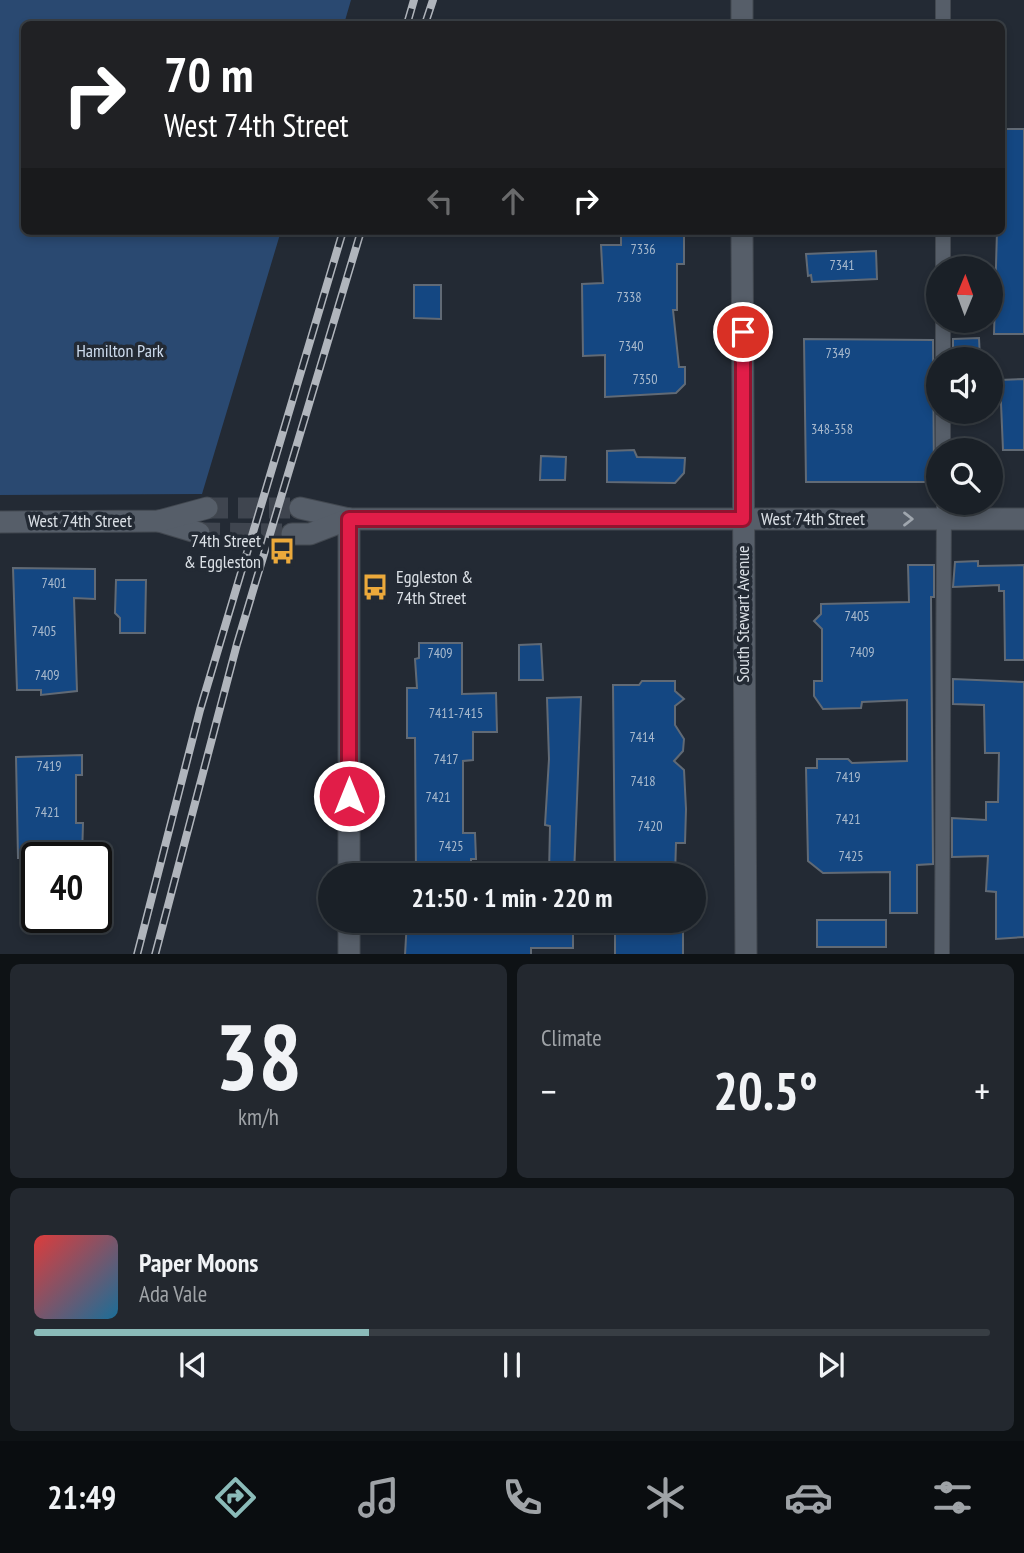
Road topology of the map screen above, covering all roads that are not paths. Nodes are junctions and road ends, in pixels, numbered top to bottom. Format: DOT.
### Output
graph roads {
  1 [pos="742,0"];
  2 [pos="943,0"];
  3 [pos="742,21"];
  4 [pos="943,21"];
  5 [pos="742,235"];
  6 [pos="943,235"];
  7 [pos="943,256"];
  8 [pos="207,508"];
  9 [pos="300,508"];
  10 [pos="926,511"];
  11 [pos="944,515"];
  12 [pos="988,515"];
  13 [pos="349,519"];
  14 [pos="743,519"];
  15 [pos="1024,519"];
  16 [pos="159,521"];
  17 [pos="0,522"];
  18 [pos="199,533"];
  19 [pos="292,534"];
  20 [pos="349,863"];
  21 [pos="349,933"];
  22 [pos="349,954"];
  23 [pos="746,954"];
  24 [pos="942,954"];
  1 -- 3 [label="street"];
  2 -- 4 [label="lane"];
  5 -- 14 [label="street, South Stewart Avenue"];
  6 -- 7 [label="lane"];
  8 -- 16 [label="street, West 74th Street"];
  9 -- 13 [label="street, West 74th Street"];
  14 -- 10 [label="street, West 74th Street, one-way"];
  11 -- 24 [label="lane"];
  12 -- 15 [label="street, West 74th Street"];
  13 -- 14 [label="street, West 74th Street"];
  13 -- 19 [label="street, West 74th Street"];
  13 -- 20 [label="street"];
  14 -- 23 [label="street, South Stewart Avenue"];
  16 -- 17 [label="street, West 74th Street"];
  16 -- 18 [label="street, West 74th Street"];
  21 -- 22 [label="street"];
}
